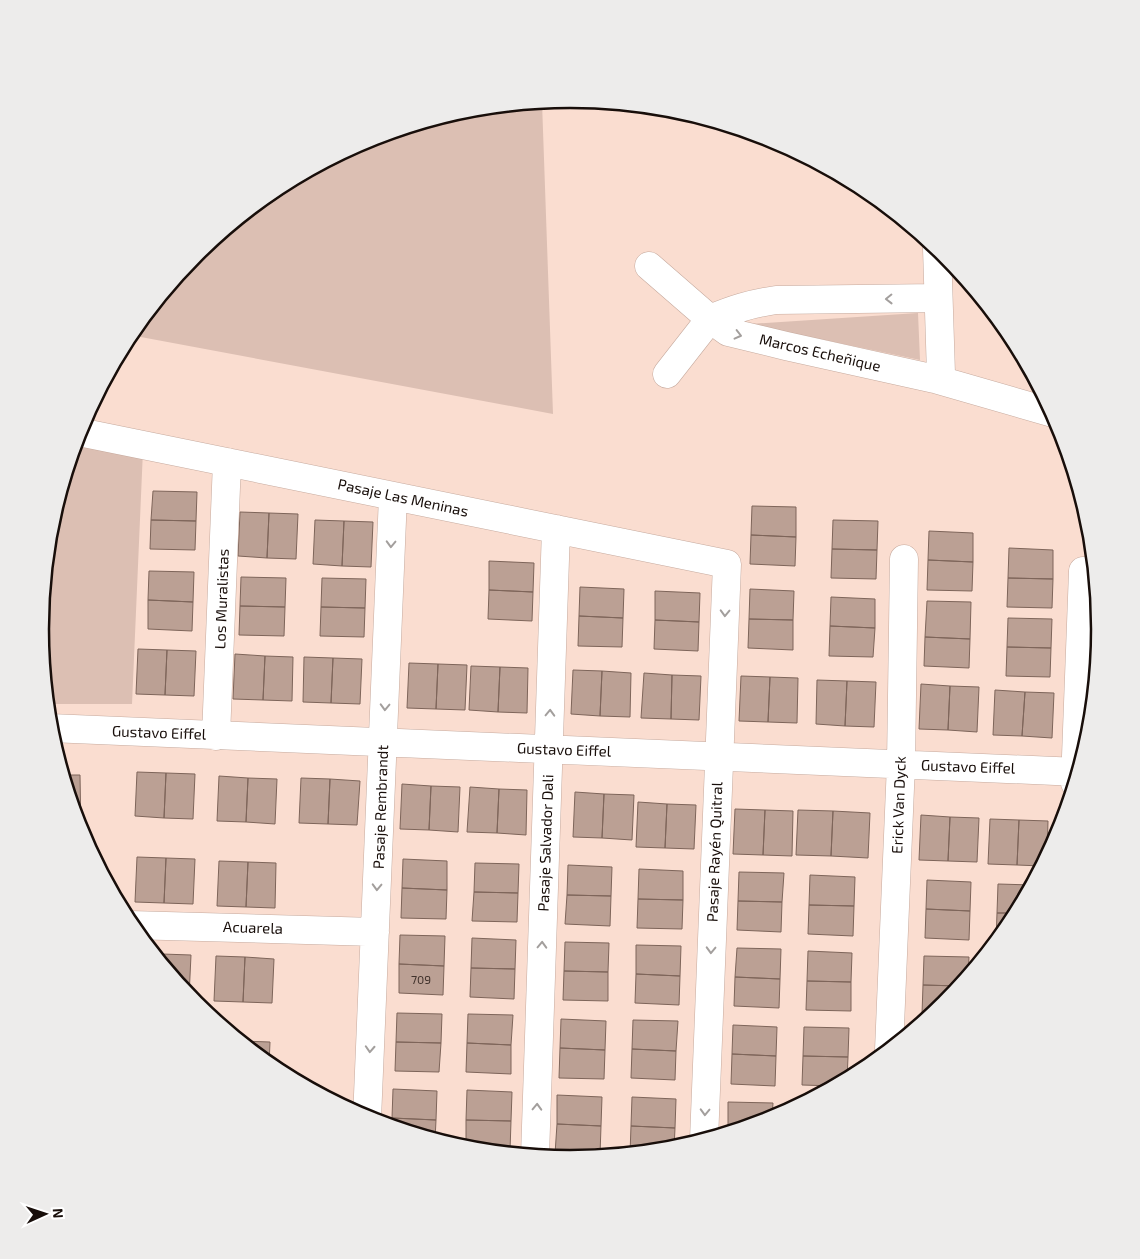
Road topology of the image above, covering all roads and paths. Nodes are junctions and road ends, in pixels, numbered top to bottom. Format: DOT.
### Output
graph roads {
  1 [pos="937,259"];
  2 [pos="650,266"];
  3 [pos="938,298"];
  4 [pos="710,319"];
  5 [pos="667,374"];
  6 [pos="938,376"];
  7 [pos="1043,411"];
  8 [pos="87,434"];
  9 [pos="227,462"];
  10 [pos="393,496"];
  11 [pos="556,529"];
  12 [pos="904,559"];
  13 [pos="727,564"];
  14 [pos="1083,571"];
  15 [pos="59,728"];
  16 [pos="216,736"];
  17 [pos="383,743"];
  18 [pos="1077,748"];
  19 [pos="549,749"];
  20 [pos="719,757"];
  21 [pos="900,764"];
  22 [pos="1070,776"];
  23 [pos="141,924"];
  24 [pos="376,932"];
  25 [pos="888,1042"];
  26 [pos="360,1106"];
  27 [pos="704,1133"];
  28 [pos="536,1150"];
  1 -- 3 [label="street"];
  2 -- 4 [label="street, Marcos Echeñique"];
  3 -- 4 [label="street, one-way"];
  3 -- 6 [label="street"];
  4 -- 5 [label="street"];
  4 -- 6 [label="street, Marcos Echeñique, one-way"];
  6 -- 7 [label="street, Marcos Echeñique"];
  8 -- 9 [label="street, Pasaje Las Meninas"];
  9 -- 10 [label="street, Pasaje Las Meninas"];
  9 -- 16 [label="street, Los Muralistas"];
  10 -- 11 [label="street, Pasaje Las Meninas"];
  10 -- 17 [label="street, Pasaje Rembrandt, one-way"];
  11 -- 13 [label="street, Pasaje Las Meninas"];
  19 -- 11 [label="street, Pasaje Salvador Dali, one-way"];
  12 -- 21 [label="street, Erick Van Dyck"];
  13 -- 20 [label="street, Pasaje Rayén Quitral, one-way"];
  14 -- 18 [label="street"];
  15 -- 16 [label="street, Gustavo Eiffel"];
  16 -- 17 [label="street, Gustavo Eiffel"];
  17 -- 19 [label="street, Gustavo Eiffel"];
  17 -- 24 [label="street, Pasaje Rembrandt, one-way"];
  19 -- 20 [label="street, Gustavo Eiffel"];
  28 -- 19 [label="street, Pasaje Salvador Dali, one-way"];
  20 -- 21 [label="street, Gustavo Eiffel"];
  20 -- 27 [label="street, Pasaje Rayén Quitral, one-way"];
  21 -- 22 [label="street, Gustavo Eiffel"];
  21 -- 25 [label="street, Erick Van Dyck"];
  23 -- 24 [label="street, Acuarela"];
  24 -- 26 [label="street, Pasaje Rembrandt, one-way"];
}
